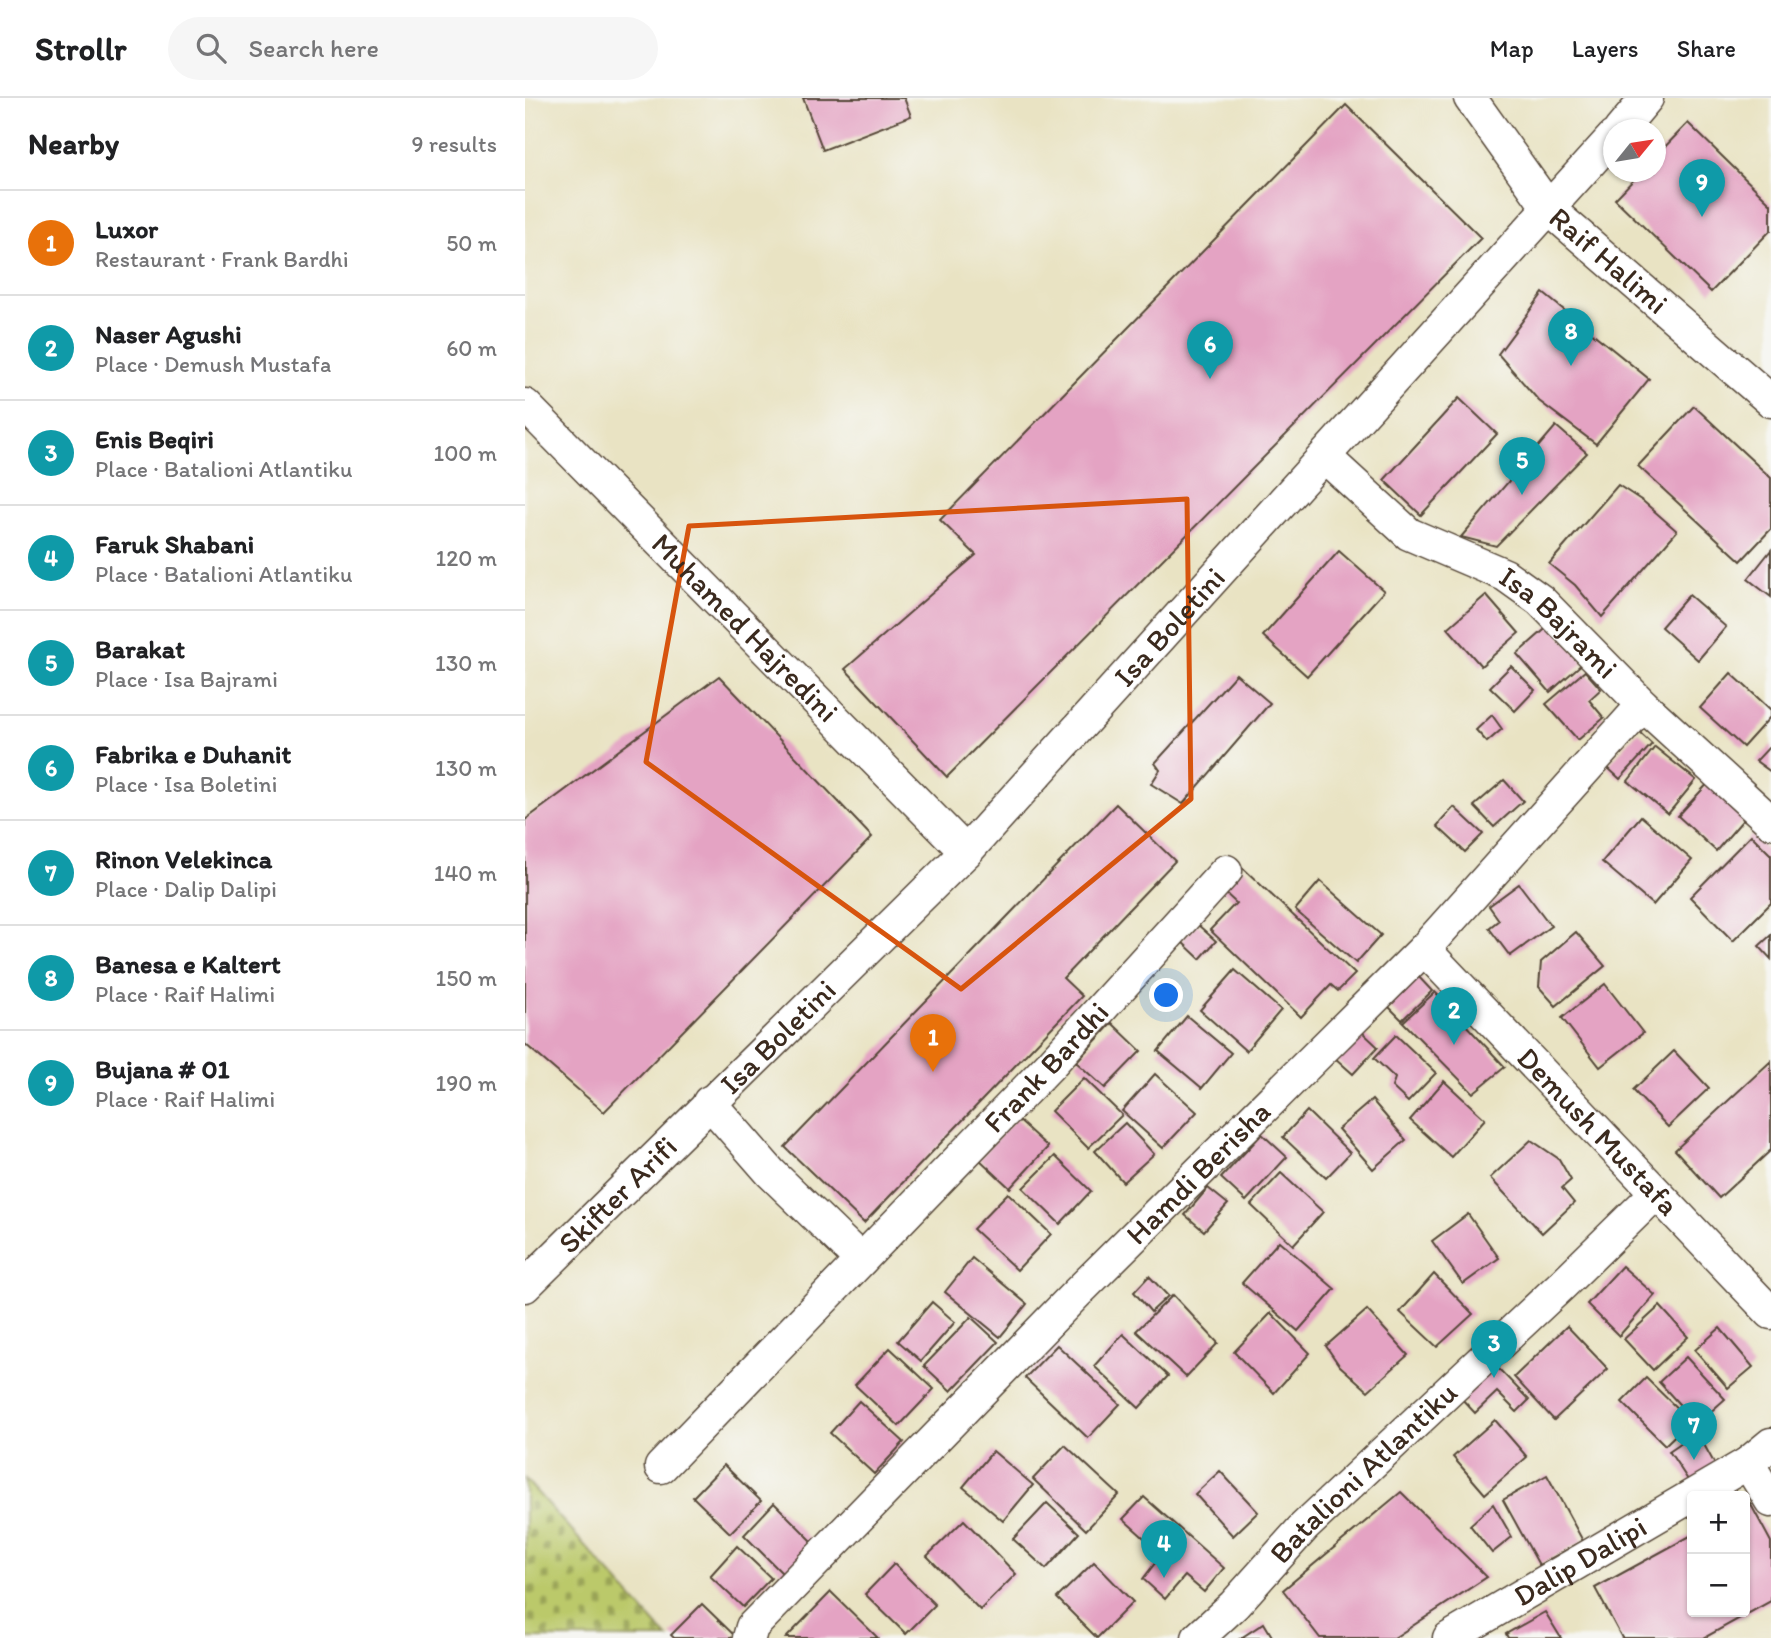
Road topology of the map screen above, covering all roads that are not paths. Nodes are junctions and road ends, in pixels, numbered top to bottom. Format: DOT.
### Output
graph roads {
  1 [pos="1470,98"];
  2 [pos="1647,98"];
  3 [pos="1629,119"];
  4 [pos="1603,148"];
  5 [pos="1550,209"];
  6 [pos="1771,401"];
  7 [pos="525,405"];
  8 [pos="1325,457"];
  9 [pos="1643,705"];
  10 [pos="1771,822"];
  11 [pos="966,852"];
  12 [pos="1226,871"];
  13 [pos="1424,949"];
  14 [pos="709,1102"];
  15 [pos="1655,1194"];
  16 [pos="861,1260"];
  17 [pos="525,1286"];
  18 [pos="1771,1313"];
  19 [pos="1760,1453"];
  20 [pos="661,1467"];
  21 [pos="1771,1501"];
  22 [pos="749,1638"];
  23 [pos="1198,1638"];
  24 [pos="1449,1638"];
  1 -- 5 [label="street, Raif Halimi"];
  2 -- 3 [label="street"];
  4 -- 5 [label="street, Isa Boletini"];
  5 -- 6 [label="street, Raif Halimi"];
  5 -- 8 [label="street, Isa Boletini"];
  7 -- 11 [label="street, Muhamed Hajredini"];
  8 -- 9 [label="street, Isa Bajrami"];
  8 -- 11 [label="street, Isa Boletini"];
  9 -- 10 [label="street, Isa Bajrami"];
  9 -- 13 [label="street, Hamdi Berisha"];
  11 -- 14 [label="street, Isa Boletini"];
  12 -- 16 [label="street, Frank Bardhi"];
  13 -- 15 [label="street, Demush Mustafa"];
  13 -- 22 [label="street, Hamdi Berisha"];
  14 -- 16 [label="street"];
  14 -- 17 [label="street, Skifter Arifi"];
  15 -- 18 [label="street, Demush Mustafa"];
  15 -- 23 [label="street, Batalioni Atlantiku"];
  16 -- 20 [label="street, Frank Bardhi"];
  19 -- 21 [label="street"];
  19 -- 24 [label="street, Dalip Dalipi"];
}
